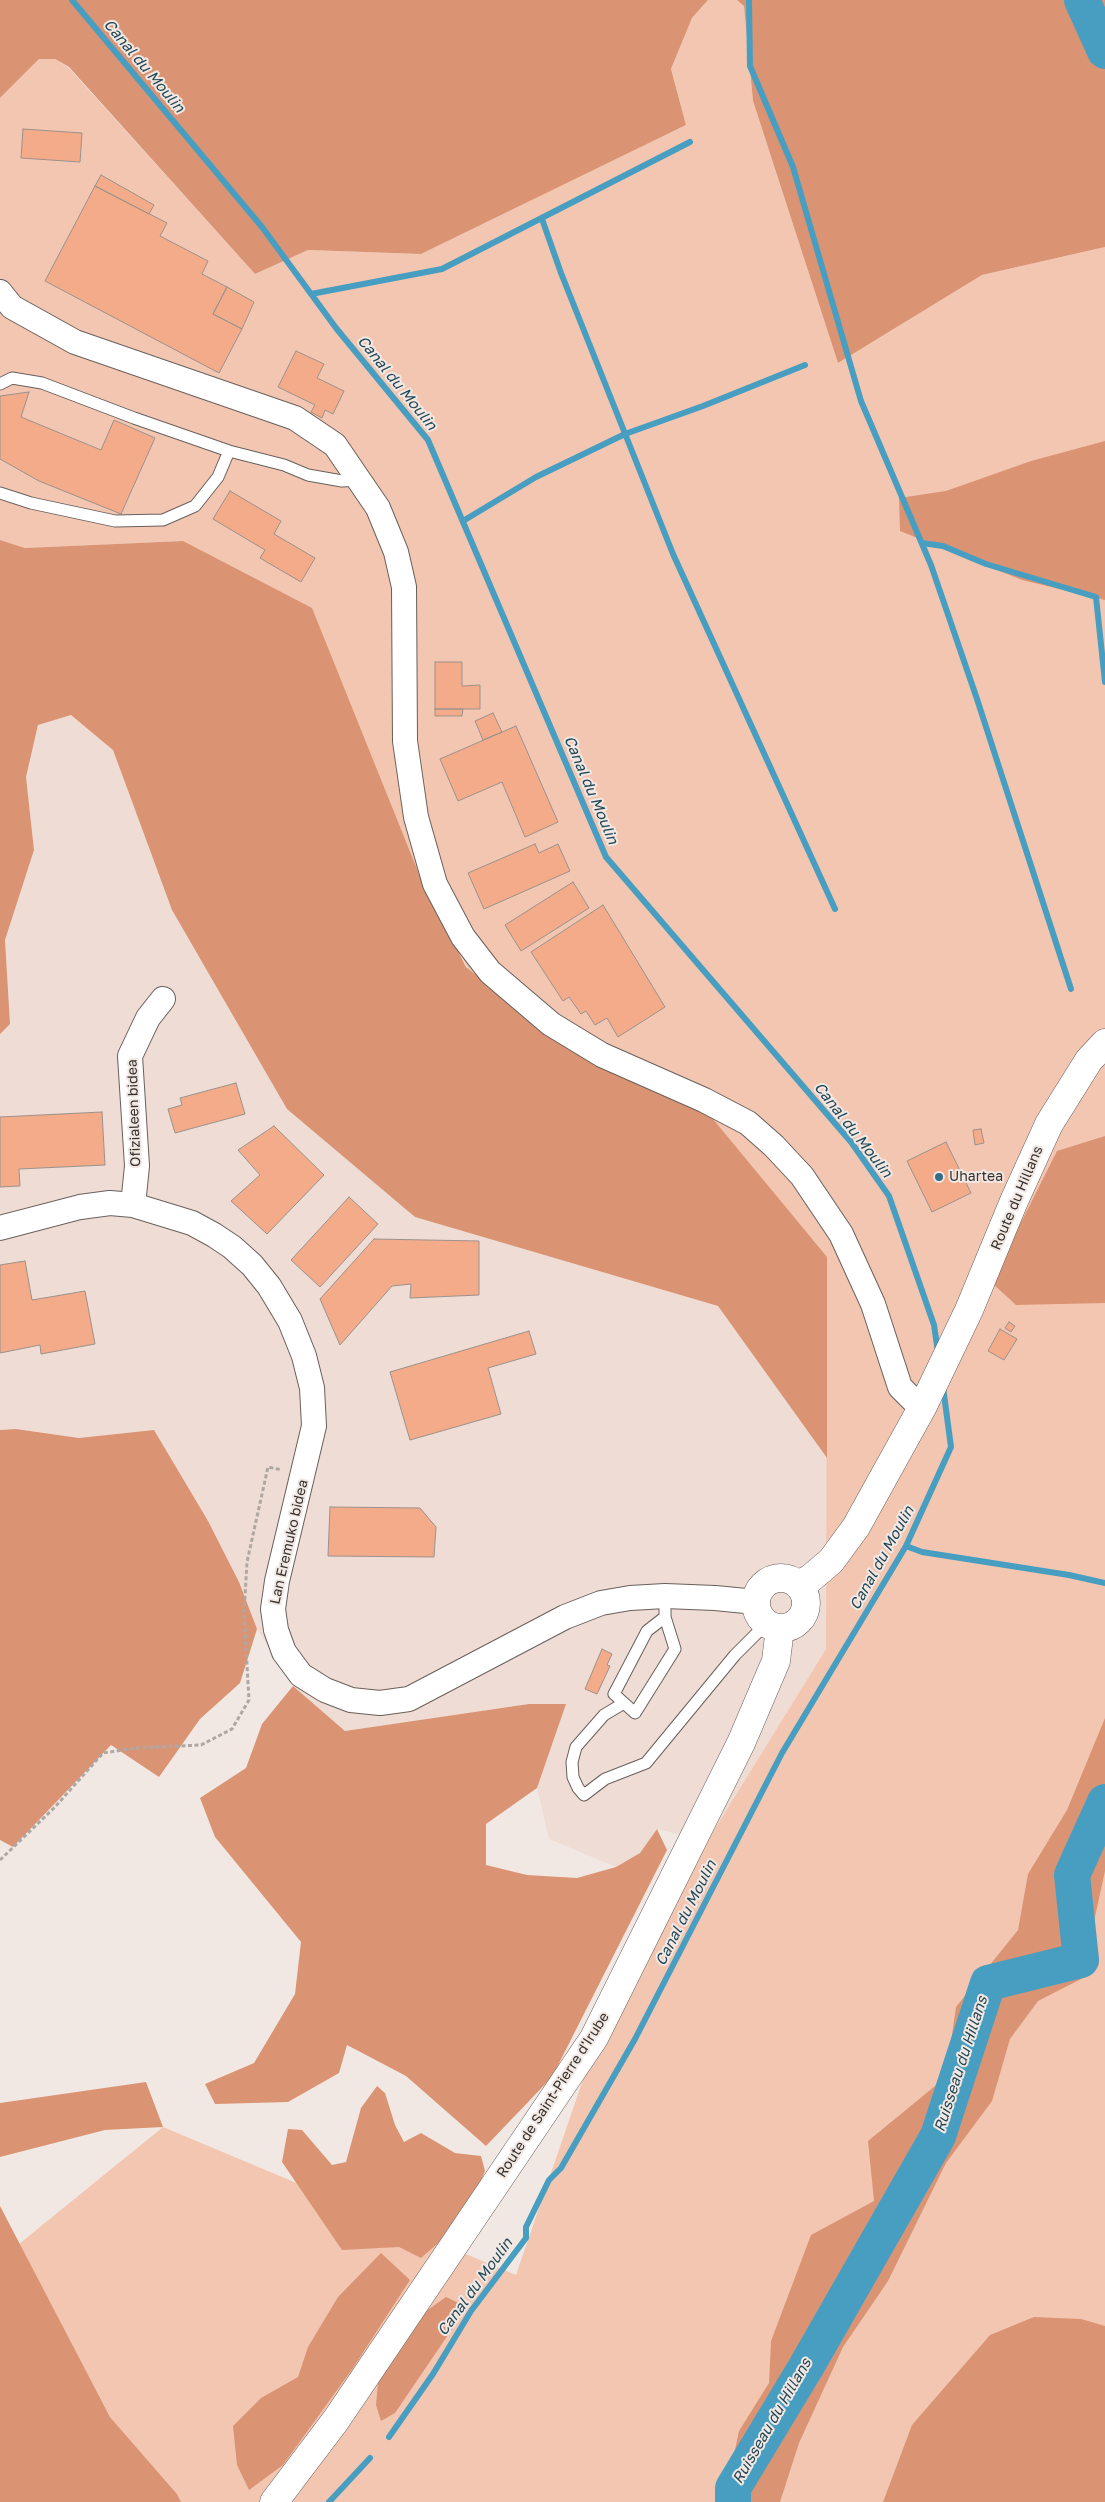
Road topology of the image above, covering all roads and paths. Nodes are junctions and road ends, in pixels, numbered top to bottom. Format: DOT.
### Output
graph roads {
  1 [pos="0,292"];
  2 [pos="0,384"];
  3 [pos="229,451"];
  4 [pos="361,480"];
  5 [pos="0,493"];
  6 [pos="163,999"];
  7 [pos="1105,1043"];
  8 [pos="133,1205"];
  9 [pos="0,1228"];
  10 [pos="922,1406"];
  11 [pos="304,1474"];
  12 [pos="798,1585"];
  13 [pos="665,1607"];
  14 [pos="768,1618"];
  15 [pos="624,1703"];
  16 [pos="0,1860"];
  17 [pos="274,2502"];
  1 -- 4 [label="street"];
  2 -- 3 [label="lane"];
  3 -- 4 [label="lane"];
  3 -- 5 [label="lane"];
  4 -- 10 [label="street"];
  6 -- 8 [label="street, Ofizialeen bidea"];
  7 -- 10 [label="street, Route du Hillans"];
  8 -- 9 [label="street, Lan Eremuko bidea"];
  8 -- 11 [label="street, Lan Eremuko bidea"];
  10 -- 12 [label="street"];
  11 -- 13 [label="street, Lan Eremuko bidea"];
  11 -- 16 [label="path"];
  12 -- 14 [label="street, Route de Saint-Pierre d'Irube"];
  12 -- 14 [label="street"];
  13 -- 14 [label="street, Lan Eremuko bidea"];
  13 -- 15 [label="lane"];
  13 -- 15 [label="lane"];
  14 -- 15 [label="lane"];
  14 -- 17 [label="street, Route de Saint-Pierre d'Irube"];
}
